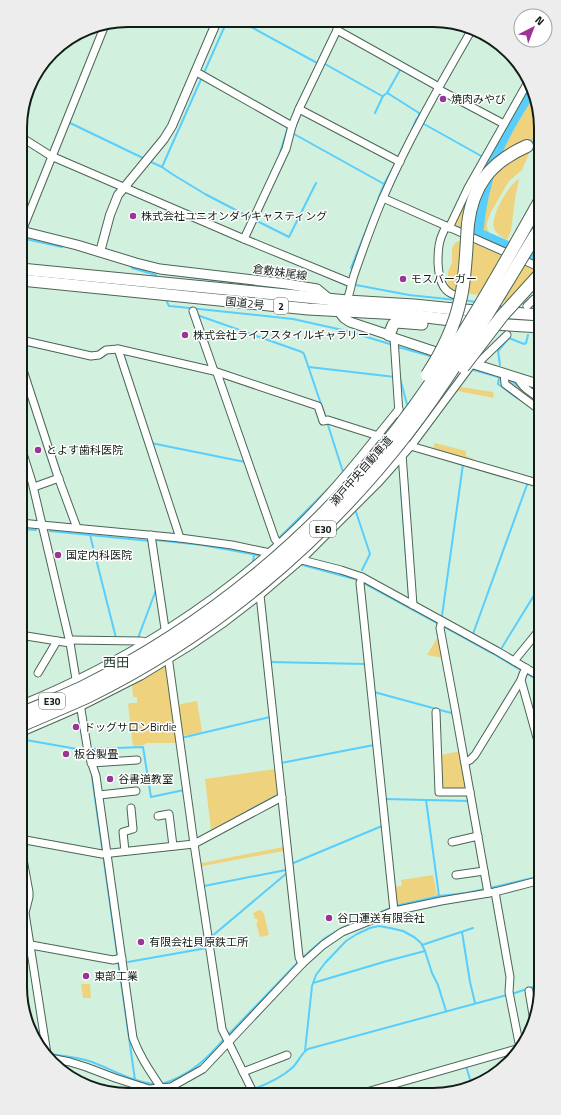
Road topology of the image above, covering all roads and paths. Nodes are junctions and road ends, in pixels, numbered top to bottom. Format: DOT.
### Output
graph roads {
  1 [pos="214,27"];
  2 [pos="338,27"];
  3 [pos="102,30"];
  4 [pos="337,30"];
  5 [pos="469,34"];
  6 [pos="201,75"];
  7 [pos="525,87"];
  8 [pos="439,88"];
  9 [pos="299,109"];
  10 [pos="504,124"];
  11 [pos="290,125"];
  12 [pos="27,140"];
  13 [pos="527,146"];
  14 [pos="51,157"];
  15 [pos="398,161"];
  16 [pos="124,188"];
  17 [pos="383,198"];
  18 [pos="534,212"];
  19 [pos="27,216"];
  20 [pos="448,227"];
  21 [pos="27,232"];
  22 [pos="534,238"];
  23 [pos="244,239"];
  24 [pos="100,252"];
  25 [pos="534,265"];
  26 [pos="27,270"];
  27 [pos="27,281"];
  28 [pos="534,281"];
  29 [pos="351,283"];
  30 [pos="329,299"];
  31 [pos="534,299"];
  32 [pos="347,300"];
  33 [pos="465,304"];
  34 [pos="526,306"];
  35 [pos="193,311"];
  36 [pos="339,311"];
  37 [pos="534,314"];
  38 [pos="476,323"];
  39 [pos="534,327"];
  40 [pos="507,335"];
  41 [pos="392,337"];
  42 [pos="27,341"];
  43 [pos="114,350"];
  44 [pos="471,367"];
  45 [pos="214,370"];
  46 [pos="504,377"];
  47 [pos="518,378"];
  48 [pos="27,382"];
  49 [pos="534,383"];
  50 [pos="534,394"];
  51 [pos="534,406"];
  52 [pos="399,409"];
  53 [pos="379,434"];
  54 [pos="407,440"];
  55 [pos="402,457"];
  56 [pos="27,465"];
  57 [pos="59,478"];
  58 [pos="534,482"];
  59 [pos="351,484"];
  60 [pos="34,487"];
  61 [pos="27,524"];
  62 [pos="42,525"];
  63 [pos="77,528"];
  64 [pos="151,535"];
  65 [pos="180,538"];
  66 [pos="271,550"];
  67 [pos="299,563"];
  68 [pos="361,580"];
  69 [pos="258,597"];
  70 [pos="413,605"];
  71 [pos="441,624"];
  72 [pos="165,630"];
  73 [pos="27,636"];
  74 [pos="534,637"];
  75 [pos="57,641"];
  76 [pos="69,641"];
  77 [pos="145,642"];
  78 [pos="169,660"];
  79 [pos="514,661"];
  80 [pos="38,673"];
  81 [pos="524,673"];
  82 [pos="534,675"];
  83 [pos="75,680"];
  84 [pos="27,702"];
  85 [pos="80,707"];
  86 [pos="27,711"];
  87 [pos="436,712"];
  88 [pos="27,723"];
  89 [pos="534,728"];
  90 [pos="27,730"];
  91 [pos="137,760"];
  92 [pos="465,762"];
  93 [pos="91,763"];
  94 [pos="136,791"];
  95 [pos="470,792"];
  96 [pos="99,795"];
  97 [pos="282,797"];
  98 [pos="131,808"];
  99 [pos="158,816"];
  100 [pos="478,836"];
  101 [pos="27,841"];
  102 [pos="452,842"];
  103 [pos="193,843"];
  104 [pos="173,846"];
  105 [pos="125,851"];
  106 [pos="104,854"];
  107 [pos="484,870"];
  108 [pos="456,876"];
  109 [pos="534,882"];
  110 [pos="27,886"];
  111 [pos="490,891"];
  112 [pos="27,904"];
  113 [pos="393,908"];
  114 [pos="27,922"];
  115 [pos="27,945"];
  116 [pos="32,946"];
  117 [pos="120,959"];
  118 [pos="301,961"];
  119 [pos="529,991"];
  120 [pos="532,1007"];
  121 [pos="226,1039"];
  122 [pos="518,1040"];
  123 [pos="47,1047"];
  124 [pos="511,1051"];
  125 [pos="287,1055"];
  126 [pos="56,1057"];
  127 [pos="243,1072"];
  128 [pos="146,1088"];
  129 [pos="161,1088"];
  130 [pos="169,1088"];
  131 [pos="250,1088"];
  132 [pos="380,1088"];
  1 -- 16 [label="street"];
  2 -- 4 [label="street"];
  3 -- 14 [label="street"];
  4 -- 8 [label="street"];
  4 -- 9 [label="street"];
  5 -- 8 [label="street"];
  6 -- 11 [label="street"];
  7 -- 10 [label="street"];
  8 -- 10 [label="street"];
  8 -- 15 [label="street"];
  9 -- 11 [label="street"];
  9 -- 15 [label="street"];
  10 -- 20 [label="street"];
  11 -- 23 [label="street"];
  12 -- 14 [label="street"];
  13 -- 59 [label="highway, bridge"];
  14 -- 16 [label="street"];
  14 -- 19 [label="street"];
  15 -- 17 [label="street"];
  16 -- 23 [label="street"];
  16 -- 24 [label="street"];
  17 -- 20 [label="street"];
  17 -- 29 [label="street"];
  18 -- 59 [label="highway, 瀬戸中央自動車道 / E30, bridge"];
  20 -- 25 [label="street"];
  20 -- 33 [label="street"];
  21 -- 24 [label="main road, 倉敷妹尾線"];
  22 -- 54 [label="highway, 瀬戸中央自動車道 / E30, bridge"];
  23 -- 29 [label="street"];
  24 -- 30 [label="main road, 倉敷妹尾線"];
  26 -- 30 [label="highway, 国道2号 / 2"];
  27 -- 36 [label="highway, 国道2号 / 2"];
  28 -- 54 [label="highway, bridge"];
  29 -- 32 [label="street"];
  30 -- 32 [label="highway, 国道2号 / 2"];
  30 -- 36 [label="main road, 倉敷妹尾線"];
  31 -- 34 [label="street"];
  32 -- 33 [label="highway, 国道2号 / 2"];
  32 -- 36 [label="street"];
  33 -- 37 [label="highway, 国道2号 / 2"];
  35 -- 45 [label="street"];
  36 -- 38 [label="highway, 国道2号 / 2"];
  36 -- 41 [label="main road, 倉敷妹尾線"];
  38 -- 39 [label="highway, 国道2号 / 2"];
  38 -- 41 [label="highway"];
  40 -- 44 [label="street"];
  41 -- 44 [label="main road, 倉敷妹尾線"];
  41 -- 52 [label="street"];
  42 -- 43 [label="street"];
  43 -- 45 [label="street"];
  43 -- 65 [label="street"];
  44 -- 46 [label="main road, 倉敷妹尾線"];
  44 -- 54 [label="street"];
  45 -- 53 [label="street"];
  45 -- 66 [label="street"];
  46 -- 47 [label="main road, 倉敷妹尾線"];
  46 -- 51 [label="street"];
  47 -- 49 [label="main road, 倉敷妹尾線"];
  47 -- 50 [label="street"];
  48 -- 57 [label="street"];
  52 -- 53 [label="street"];
  52 -- 54 [label="street"];
  53 -- 54 [label="street"];
  53 -- 66 [label="street"];
  54 -- 55 [label="street"];
  54 -- 58 [label="street"];
  54 -- 88 [label="highway, 瀬戸中央自動車道 / E30, bridge"];
  55 -- 67 [label="street"];
  55 -- 70 [label="street"];
  56 -- 60 [label="street"];
  57 -- 60 [label="street"];
  57 -- 63 [label="street"];
  59 -- 86 [label="highway, 瀬戸中央自動車道 / E30, bridge"];
  60 -- 62 [label="street"];
  61 -- 62 [label="street"];
  62 -- 63 [label="street"];
  62 -- 76 [label="street"];
  63 -- 64 [label="street"];
  64 -- 65 [label="street"];
  64 -- 72 [label="street"];
  65 -- 66 [label="street"];
  66 -- 67 [label="street"];
  66 -- 72 [label="street"];
  67 -- 68 [label="street"];
  67 -- 69 [label="street"];
  68 -- 70 [label="street"];
  68 -- 113 [label="street"];
  69 -- 78 [label="street"];
  69 -- 97 [label="street"];
  70 -- 71 [label="street"];
  71 -- 79 [label="street"];
  71 -- 92 [label="street"];
  72 -- 77 [label="street"];
  72 -- 78 [label="street"];
  73 -- 75 [label="street"];
  74 -- 79 [label="street"];
  75 -- 76 [label="street"];
  75 -- 80 [label="street"];
  76 -- 77 [label="street"];
  76 -- 83 [label="street"];
  77 -- 83 [label="street"];
  78 -- 85 [label="street"];
  78 -- 103 [label="street"];
  79 -- 81 [label="street"];
  81 -- 82 [label="street"];
  81 -- 89 [label="street"];
  81 -- 92 [label="street"];
  83 -- 84 [label="street"];
  83 -- 85 [label="street"];
  85 -- 90 [label="street"];
  85 -- 93 [label="street"];
  87 -- 95 [label="street"];
  91 -- 93 [label="street"];
  92 -- 95 [label="street"];
  93 -- 96 [label="street"];
  94 -- 96 [label="street"];
  95 -- 100 [label="street"];
  96 -- 106 [label="street"];
  97 -- 103 [label="street"];
  97 -- 118 [label="street"];
  98 -- 105 [label="street"];
  99 -- 104 [label="street"];
  100 -- 102 [label="street"];
  100 -- 107 [label="street"];
  101 -- 106 [label="street"];
  103 -- 104 [label="street"];
  103 -- 121 [label="street"];
  104 -- 105 [label="street"];
  105 -- 106 [label="street"];
  106 -- 117 [label="street"];
  107 -- 108 [label="street"];
  107 -- 111 [label="street"];
  109 -- 111 [label="street"];
  110 -- 112 [label="street"];
  111 -- 113 [label="street"];
  111 -- 122 [label="street"];
  113 -- 118 [label="street"];
  114 -- 116 [label="street"];
  115 -- 116 [label="street"];
  116 -- 117 [label="street"];
  116 -- 123 [label="street"];
  117 -- 129 [label="street"];
  118 -- 121 [label="street"];
  119 -- 120 [label="street"];
  121 -- 127 [label="street"];
  121 -- 130 [label="street"];
  124 -- 132 [label="street"];
  125 -- 127 [label="street"];
  126 -- 128 [label="street"];
  127 -- 131 [label="street"];
}
